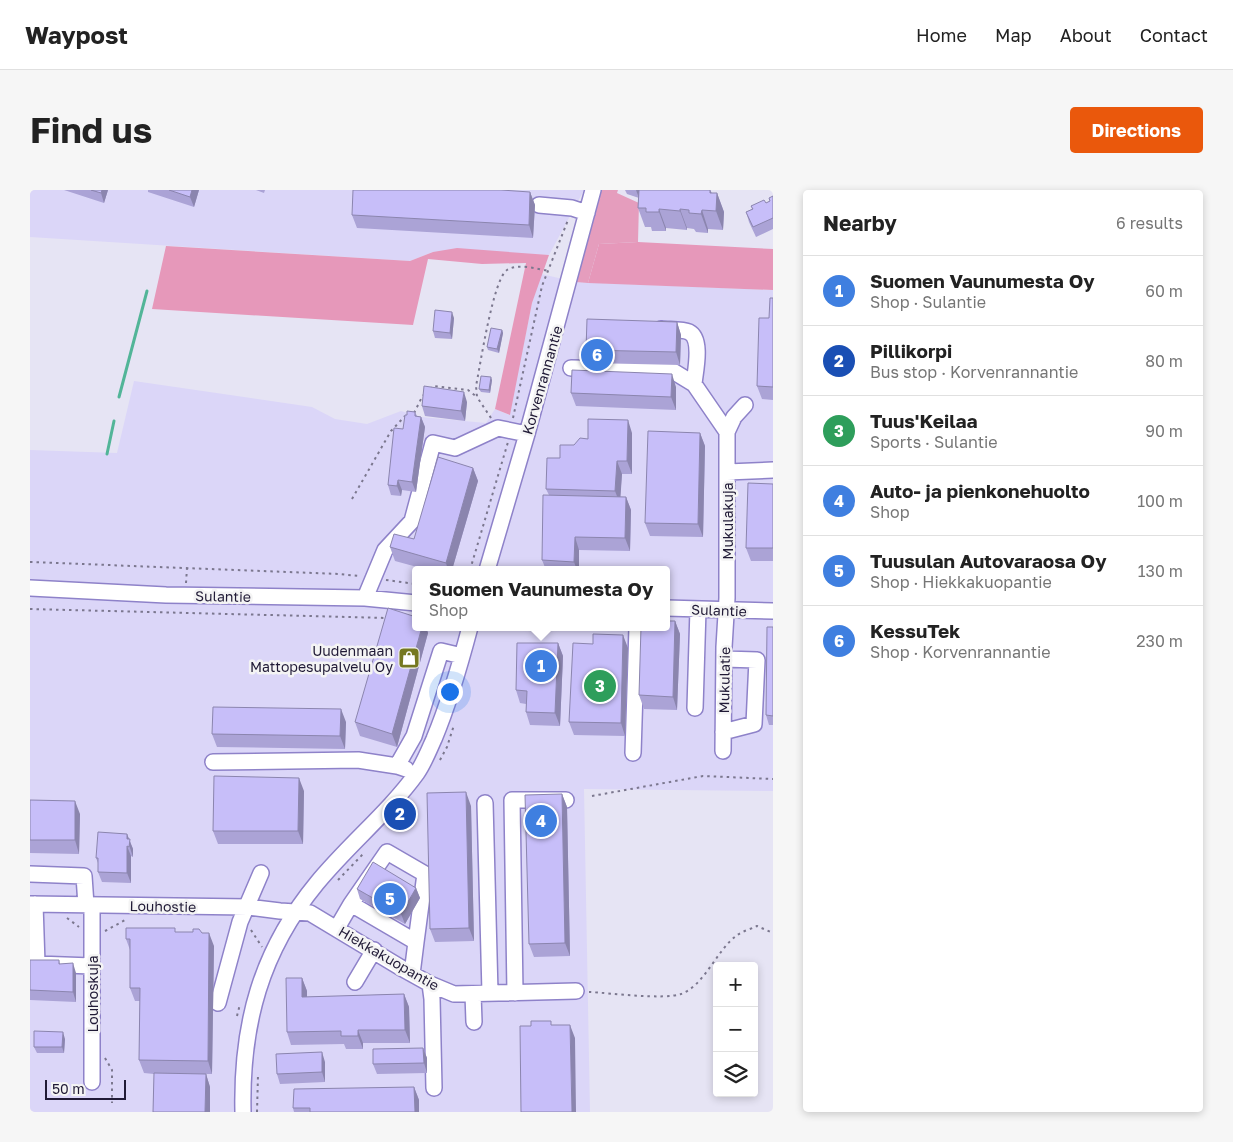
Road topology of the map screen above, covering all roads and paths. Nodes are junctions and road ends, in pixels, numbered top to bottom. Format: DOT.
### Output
graph roads {
  1 [pos="593,190"];
  2 [pos="539,205"];
  3 [pos="580,211"];
  4 [pos="549,271"];
  5 [pos="643,328"];
  6 [pos="571,368"];
  7 [pos="694,384"];
  8 [pos="477,397"];
  9 [pos="745,405"];
  10 [pos="504,430"];
  11 [pos="727,432"];
  12 [pos="527,434"];
  13 [pos="773,470"];
  14 [pos="726,472"];
  15 [pos="352,498"];
  16 [pos="30,562"];
  17 [pos="471,566"];
  18 [pos="488,566"];
  19 [pos="373,578"];
  20 [pos="412,583"];
  21 [pos="30,588"];
  22 [pos="365,598"];
  23 [pos="412,603"];
  24 [pos="670,608"];
  25 [pos="30,609"];
  26 [pos="698,609"];
  27 [pos="725,610"];
  28 [pos="773,611"];
  29 [pos="388,618"];
  30 [pos="469,631"];
  31 [pos="637,631"];
  32 [pos="698,644"];
  33 [pos="724,653"];
  34 [pos="462,656"];
  35 [pos="695,708"];
  36 [pos="723,732"];
  37 [pos="723,751"];
  38 [pos="633,753"];
  39 [pos="213,762"];
  40 [pos="396,766"];
  41 [pos="418,772"];
  42 [pos="773,779"];
  43 [pos="592,796"];
  44 [pos="566,800"];
  45 [pos="485,804"];
  46 [pos="261,873"];
  47 [pos="30,874"];
  48 [pos="32,904"];
  49 [pos="351,904"];
  50 [pos="89,905"];
  51 [pos="248,907"];
  52 [pos="296,911"];
  53 [pos="60,918"];
  54 [pos="128,918"];
  55 [pos="240,922"];
  56 [pos="337,928"];
  57 [pos="92,931"];
  58 [pos="773,933"];
  59 [pos="416,942"];
  60 [pos="374,950"];
  61 [pos="271,955"];
  62 [pos="92,966"];
  63 [pos="412,974"];
  64 [pos="355,982"];
  65 [pos="430,984"];
  66 [pos="576,991"];
  67 [pos="515,993"];
  68 [pos="473,994"];
  69 [pos="490,994"];
  70 [pos="218,1003"];
  71 [pos="474,1022"];
  72 [pos="258,1074"];
  73 [pos="92,1082"];
  74 [pos="434,1088"];
  75 [pos="243,1112"];
  76 [pos="257,1112"];
  1 -- 3 [label="street, Korvenrannantie"];
  2 -- 3 [label="street"];
  3 -- 4 [label="path"];
  3 -- 12 [label="street, Korvenrannantie"];
  4 -- 8 [label="path"];
  4 -- 10 [label="path"];
  5 -- 7 [label="street"];
  6 -- 7 [label="street"];
  7 -- 11 [label="street"];
  8 -- 10 [label="path"];
  8 -- 15 [label="path"];
  9 -- 11 [label="street"];
  10 -- 12 [label="street"];
  10 -- 17 [label="path"];
  10 -- 19 [label="street"];
  11 -- 14 [label="street, Mukulakuja"];
  12 -- 18 [label="street, Korvenrannantie"];
  13 -- 14 [label="street"];
  14 -- 27 [label="street, Mukulakuja"];
  16 -- 19 [label="path"];
  19 -- 20 [label="path"];
  19 -- 22 [label="street"];
  21 -- 22 [label="street, Sulantie"];
  22 -- 23 [label="street, Sulantie"];
  24 -- 26 [label="street, Sulantie"];
  25 -- 29 [label="path"];
  26 -- 27 [label="street, Sulantie"];
  26 -- 32 [label="street"];
  27 -- 28 [label="street, Sulantie"];
  27 -- 33 [label="street, Mukulatie"];
  30 -- 34 [label="street"];
  31 -- 38 [label="street"];
  32 -- 33 [label="street"];
  32 -- 35 [label="street"];
  33 -- 36 [label="street, Mukulatie"];
  33 -- 36 [label="street"];
  34 -- 40 [label="street"];
  34 -- 41 [label="street"];
  36 -- 37 [label="street, Mukulatie"];
  39 -- 40 [label="street"];
  40 -- 41 [label="street"];
  41 -- 52 [label="street"];
  42 -- 43 [label="path"];
  44 -- 67 [label="street"];
  45 -- 69 [label="street"];
  46 -- 51 [label="street"];
  47 -- 50 [label="street, Louhoskuja"];
  48 -- 50 [label="street, Louhostie"];
  48 -- 62 [label="street"];
  49 -- 56 [label="street"];
  49 -- 59 [label="street"];
  49 -- 59 [label="street"];
  50 -- 51 [label="street, Louhostie"];
  50 -- 57 [label="street, Louhoskuja"];
  51 -- 52 [label="street, Louhostie"];
  51 -- 55 [label="street"];
  52 -- 56 [label="street, Hiekkakuopantie"];
  52 -- 61 [label="street"];
  53 -- 57 [label="path"];
  54 -- 57 [label="path"];
  55 -- 61 [label="path"];
  55 -- 70 [label="street"];
  56 -- 60 [label="street, Hiekkakuopantie"];
  57 -- 62 [label="street, Louhoskuja"];
  58 -- 66 [label="path"];
  59 -- 63 [label="street"];
  60 -- 63 [label="street, Hiekkakuopantie"];
  60 -- 64 [label="street"];
  61 -- 75 [label="street"];
  62 -- 73 [label="street, Louhoskuja"];
  63 -- 65 [label="street, Hiekkakuopantie"];
  65 -- 68 [label="street, Hiekkakuopantie"];
  65 -- 74 [label="street"];
  66 -- 67 [label="street, Hiekkakuopantie"];
  67 -- 69 [label="street, Hiekkakuopantie"];
  68 -- 69 [label="street, Hiekkakuopantie"];
  68 -- 71 [label="street"];
  72 -- 76 [label="path"];
}
